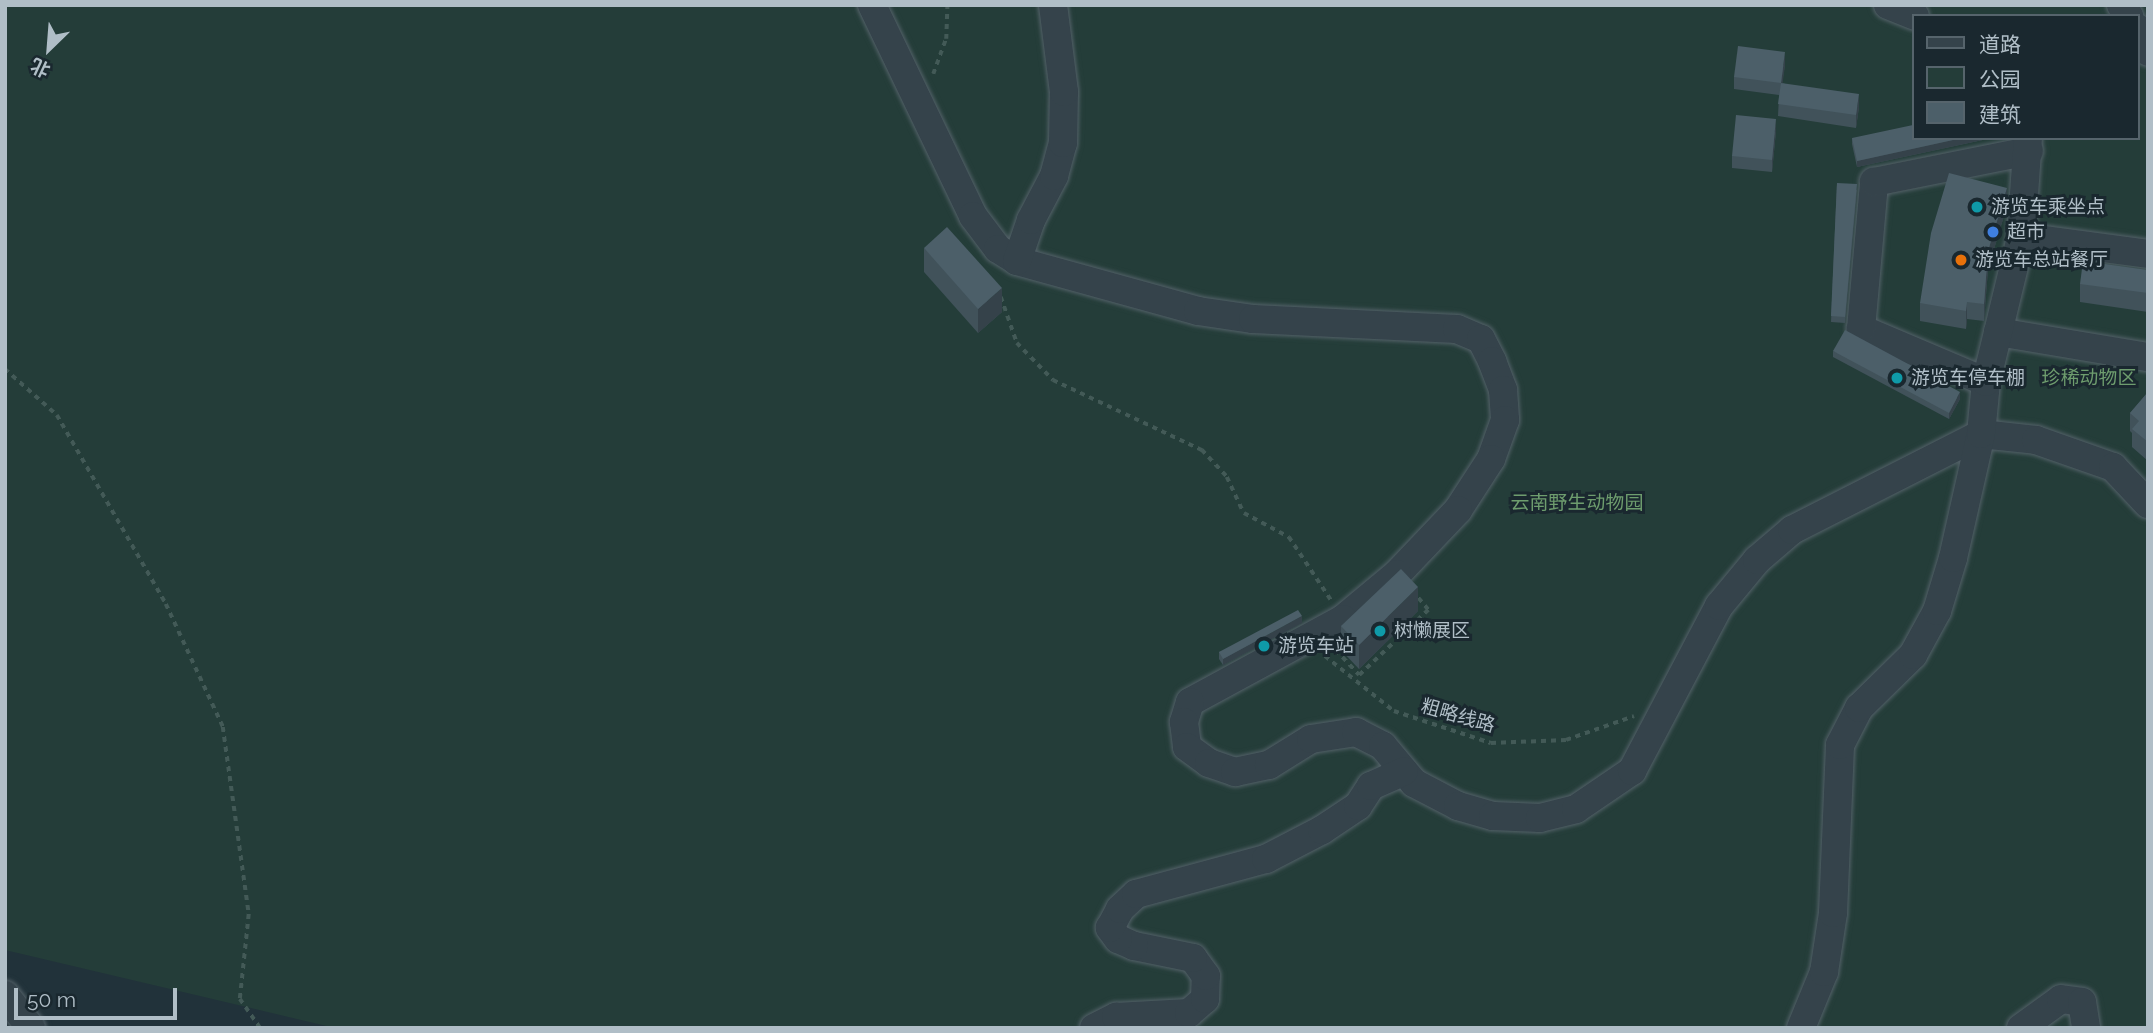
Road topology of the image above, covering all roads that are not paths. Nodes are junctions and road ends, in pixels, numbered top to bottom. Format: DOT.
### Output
graph roads {
  1 [pos="872,5"];
  2 [pos="1053,5"];
  3 [pos="1888,5"];
  4 [pos="1912,14"];
  5 [pos="2139,32"];
  6 [pos="2148,51"];
  7 [pos="2028,145"];
  8 [pos="2021,237"];
  9 [pos="2148,254"];
  10 [pos="1017,261"];
  11 [pos="1998,332"];
  12 [pos="2148,357"];
  13 [pos="1986,382"];
  14 [pos="1981,434"];
  15 [pos="2148,504"];
  16 [pos="1404,771"];
  17 [pos="5,995"];
  18 [pos="31,1028"];
  19 [pos="1094,1028"];
  20 [pos="1801,1028"];
  21 [pos="2021,1028"];
  22 [pos="2086,1028"];
  1 -- 10 [label="street"];
  2 -- 10 [label="street"];
  3 -- 4 [label="street"];
  5 -- 6 [label="street"];
  7 -- 8 [label="street"];
  7 -- 13 [label="street"];
  8 -- 9 [label="street"];
  8 -- 11 [label="street"];
  10 -- 16 [label="street"];
  11 -- 12 [label="street"];
  11 -- 13 [label="street"];
  13 -- 14 [label="street"];
  14 -- 15 [label="street"];
  14 -- 16 [label="street"];
  14 -- 20 [label="street"];
  16 -- 19 [label="street"];
  17 -- 18 [label="street"];
  21 -- 22 [label="street"];
}
